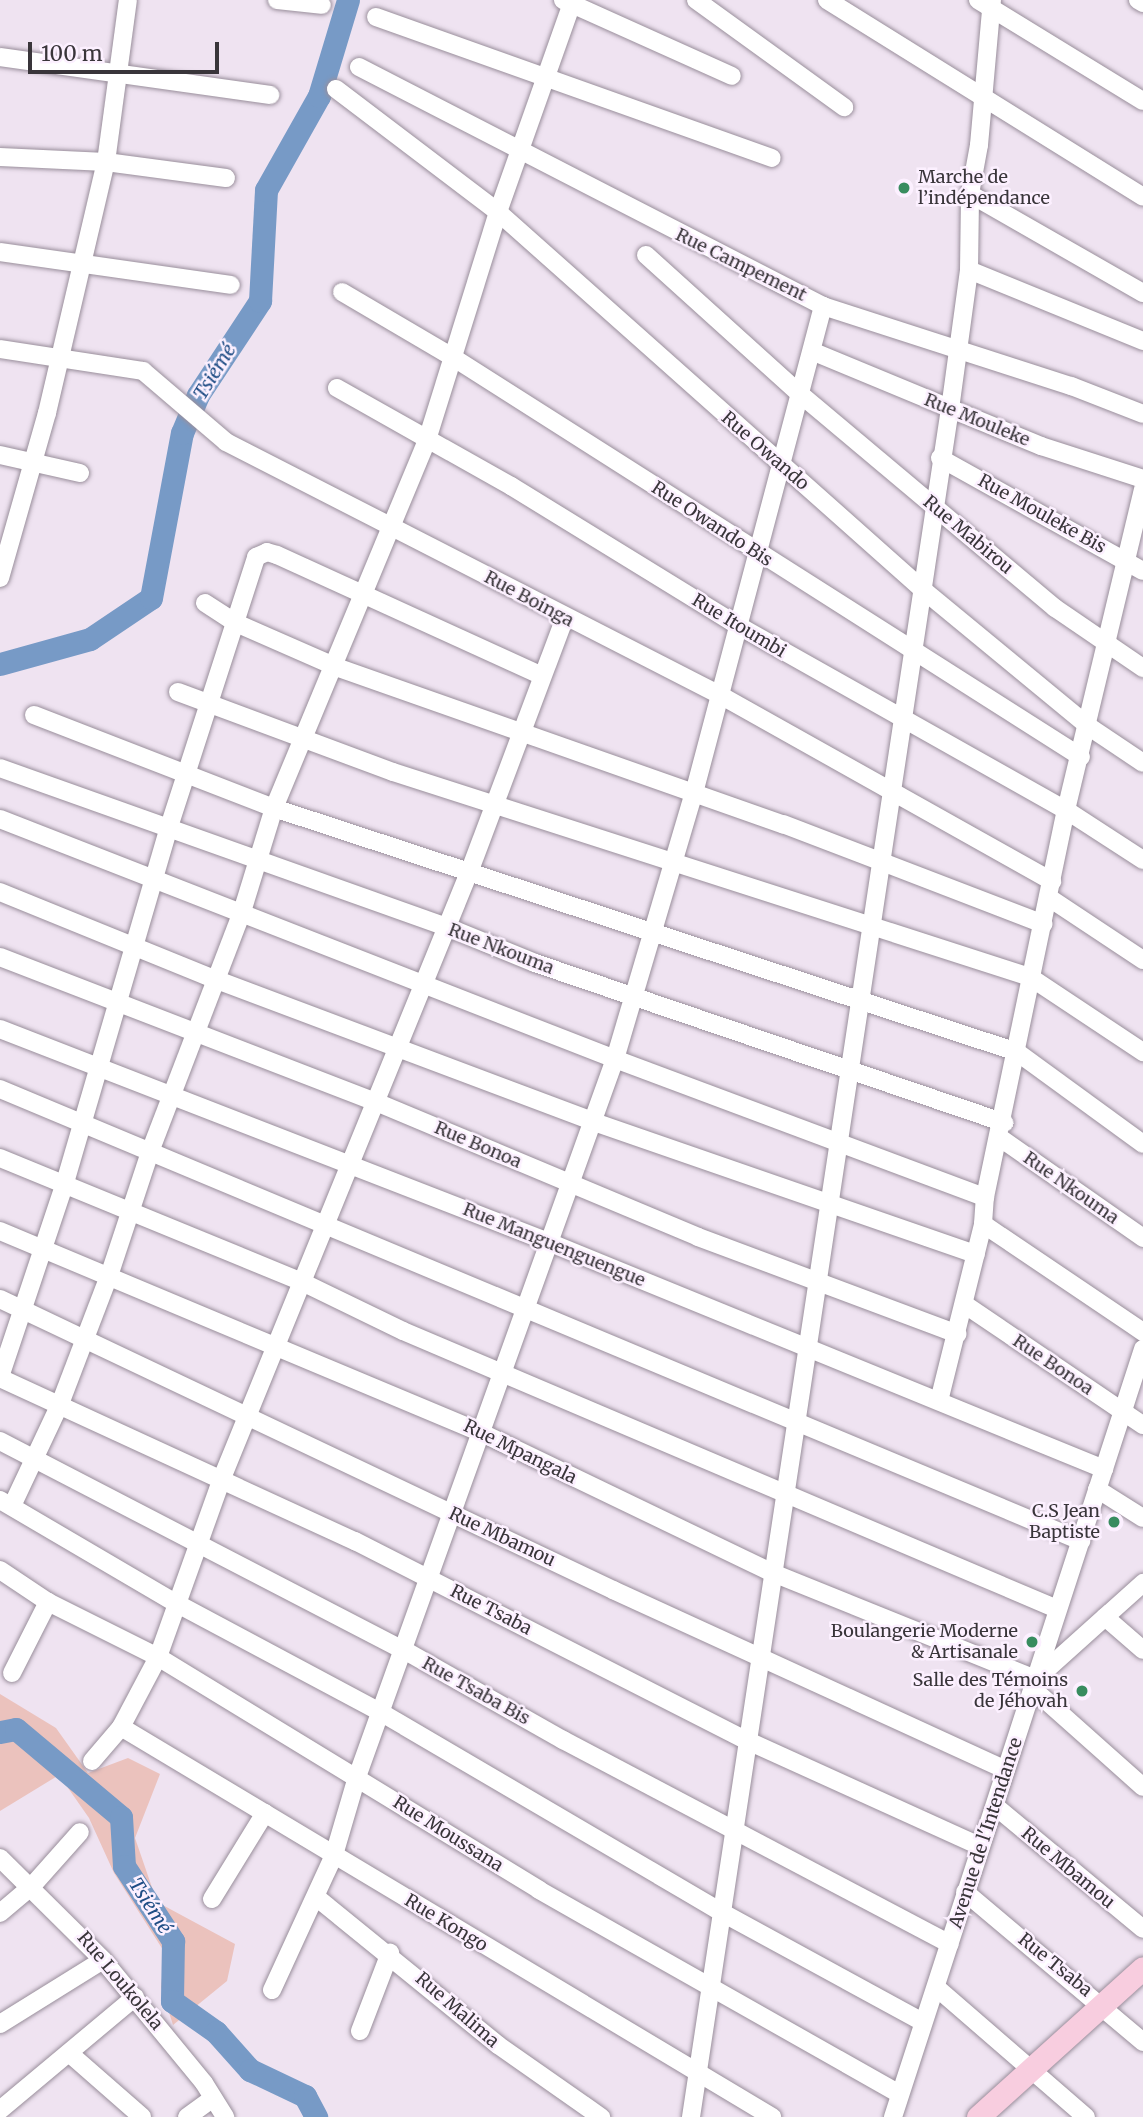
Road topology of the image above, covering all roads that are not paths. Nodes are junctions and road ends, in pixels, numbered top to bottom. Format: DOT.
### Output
graph roads {
  1 [pos="128,0"];
  2 [pos="276,0"];
  3 [pos="696,0"];
  4 [pos="827,0"];
  5 [pos="1138,0"];
  6 [pos="570,1"];
  7 [pos="987,3"];
  8 [pos="1143,3"];
  9 [pos="322,5"];
  10 [pos="376,17"];
  11 [pos="0,57"];
  12 [pos="359,67"];
  13 [pos="116,72"];
  14 [pos="547,75"];
  15 [pos="732,76"];
  16 [pos="336,89"];
  17 [pos="270,94"];
  18 [pos="983,100"];
  19 [pos="1143,102"];
  20 [pos="844,107"];
  21 [pos="522,155"];
  22 [pos="0,157"];
  23 [pos="772,158"];
  24 [pos="106,162"];
  25 [pos="226,178"];
  26 [pos="970,194"];
  27 [pos="1143,197"];
  28 [pos="498,212"];
  29 [pos="0,252"];
  30 [pos="646,255"];
  31 [pos="81,264"];
  32 [pos="969,270"];
  33 [pos="231,285"];
  34 [pos="342,292"];
  35 [pos="1143,293"];
  36 [pos="823,306"];
  37 [pos="1143,341"];
  38 [pos="0,349"];
  39 [pos="957,349"];
  40 [pos="814,352"];
  41 [pos="61,358"];
  42 [pos="454,358"];
  43 [pos="337,388"];
  44 [pos="800,394"];
  45 [pos="950,409"];
  46 [pos="1143,414"];
  47 [pos="427,440"];
  48 [pos="0,455"];
  49 [pos="940,458"];
  50 [pos="32,461"];
  51 [pos="781,463"];
  52 [pos="80,473"];
  53 [pos="1143,479"];
  54 [pos="1143,489"];
  55 [pos="933,506"];
  56 [pos="389,526"];
  57 [pos="6,537"];
  58 [pos="759,554"];
  59 [pos="1124,559"];
  60 [pos="1143,572"];
  61 [pos="0,578"];
  62 [pos="922,589"];
  63 [pos="361,597"];
  64 [pos="205,603"];
  65 [pos="565,617"];
  66 [pos="236,623"];
  67 [pos="738,626"];
  68 [pos="1105,644"];
  69 [pos="909,651"];
  70 [pos="336,667"];
  71 [pos="1143,668"];
  72 [pos="540,675"];
  73 [pos="178,692"];
  74 [pos="720,695"];
  75 [pos="209,707"];
  76 [pos="34,715"];
  77 [pos="901,719"];
  78 [pos="1087,726"];
  79 [pos="520,729"];
  80 [pos="303,737"];
  81 [pos="1081,757"];
  82 [pos="1143,763"];
  83 [pos="0,768"];
  84 [pos="186,776"];
  85 [pos="889,790"];
  86 [pos="694,793"];
  87 [pos="495,804"];
  88 [pos="274,808"];
  89 [pos="1066,810"];
  90 [pos="0,819"];
  91 [pos="168,830"];
  92 [pos="257,859"];
  93 [pos="1143,860"];
  94 [pos="880,862"];
  95 [pos="673,863"];
  96 [pos="470,870"];
  97 [pos="154,881"];
  98 [pos="1050,889"];
  99 [pos="0,892"];
  100 [pos="241,915"];
  101 [pos="1043,924"];
  102 [pos="447,927"];
  103 [pos="872,928"];
  104 [pos="652,934"];
  105 [pos="134,944"];
  106 [pos="0,957"];
  107 [pos="1143,960"];
  108 [pos="1030,977"];
  109 [pos="217,980"];
  110 [pos="422,984"];
  111 [pos="632,997"];
  112 [pos="116,1001"];
  113 [pos="859,1001"];
  114 [pos="0,1029"];
  115 [pos="195,1032"];
  116 [pos="397,1046"];
  117 [pos="1017,1052"];
  118 [pos="1143,1052"];
  119 [pos="615,1059"];
  120 [pos="96,1066"];
  121 [pos="850,1072"];
  122 [pos="0,1089"];
  123 [pos="170,1096"];
  124 [pos="376,1102"];
  125 [pos="594,1122"];
  126 [pos="83,1123"];
  127 [pos="1002,1130"];
  128 [pos="1143,1143"];
  129 [pos="837,1144"];
  130 [pos="151,1149"];
  131 [pos="0,1158"];
  132 [pos="349,1165"];
  133 [pos="568,1183"];
  134 [pos="64,1186"];
  135 [pos="985,1197"];
  136 [pos="827,1201"];
  137 [pos="131,1210"];
  138 [pos="983,1224"];
  139 [pos="324,1227"];
  140 [pos="0,1231"];
  141 [pos="1143,1238"];
  142 [pos="546,1241"];
  143 [pos="42,1247"];
  144 [pos="975,1254"];
  145 [pos="109,1276"];
  146 [pos="302,1282"];
  147 [pos="819,1282"];
  148 [pos="0,1299"];
  149 [pos="964,1304"];
  150 [pos="526,1307"];
  151 [pos="20,1308"];
  152 [pos="1143,1332"];
  153 [pos="957,1335"];
  154 [pos="84,1337"];
  155 [pos="276,1345"];
  156 [pos="1143,1349"];
  157 [pos="808,1350"];
  158 [pos="501,1373"];
  159 [pos="0,1378"];
  160 [pos="939,1401"];
  161 [pos="60,1404"];
  162 [pos="1122,1412"];
  163 [pos="249,1415"];
  164 [pos="799,1420"];
  165 [pos="1143,1425"];
  166 [pos="482,1433"];
  167 [pos="0,1441"];
  168 [pos="36,1460"];
  169 [pos="1104,1469"];
  170 [pos="222,1478"];
  171 [pos="1097,1489"];
  172 [pos="786,1493"];
  173 [pos="5,1507"];
  174 [pos="452,1514"];
  175 [pos="1143,1518"];
  176 [pos="1081,1541"];
  177 [pos="197,1544"];
  178 [pos="0,1570"];
  179 [pos="773,1573"];
  180 [pos="429,1579"];
  181 [pos="1143,1583"];
  182 [pos="48,1602"];
  183 [pos="174,1602"];
  184 [pos="1057,1609"];
  185 [pos="1105,1617"];
  186 [pos="404,1650"];
  187 [pos="1143,1650"];
  188 [pos="158,1657"];
  189 [pos="761,1659"];
  190 [pos="12,1673"];
  191 [pos="1035,1684"];
  192 [pos="382,1713"];
  193 [pos="121,1727"];
  194 [pos="748,1741"];
  195 [pos="92,1761"];
  196 [pos="1006,1770"];
  197 [pos="357,1777"];
  198 [pos="1143,1787"];
  199 [pos="995,1806"];
  200 [pos="265,1813"];
  201 [pos="735,1830"];
  202 [pos="80,1832"];
  203 [pos="979,1846"];
  204 [pos="334,1855"];
  205 [pos="0,1858"];
  206 [pos="32,1886"];
  207 [pos="965,1892"];
  208 [pos="316,1897"];
  209 [pos="212,1899"];
  210 [pos="721,1912"];
  211 [pos="0,1913"];
  212 [pos="1143,1929"];
  213 [pos="950,1944"];
  214 [pos="390,1953"];
  215 [pos="103,1960"];
  216 [pos="1143,1968"];
  217 [pos="937,1988"];
  218 [pos="272,1990"];
  219 [pos="710,1990"];
  220 [pos="135,1997"];
  221 [pos="1102,2004"];
  222 [pos="923,2022"];
  223 [pos="0,2024"];
  224 [pos="360,2031"];
  225 [pos="1143,2042"];
  226 [pos="69,2053"];
  227 [pos="1031,2069"];
  228 [pos="700,2077"];
  229 [pos="899,2094"];
  230 [pos="213,2098"];
  231 [pos="0,2110"];
  232 [pos="142,2117"];
  233 [pos="187,2117"];
  234 [pos="225,2117"];
  235 [pos="601,2117"];
  236 [pos="691,2117"];
  237 [pos="772,2117"];
  238 [pos="893,2117"];
  239 [pos="978,2117"];
  240 [pos="1086,2117"];
  1 -- 13 [label="street"];
  2 -- 9 [label="street"];
  3 -- 20 [label="street"];
  4 -- 18 [label="street"];
  5 -- 8 [label="street"];
  6 -- 14 [label="street"];
  6 -- 15 [label="street"];
  7 -- 18 [label="street"];
  7 -- 19 [label="street"];
  10 -- 14 [label="street"];
  11 -- 13 [label="street"];
  12 -- 21 [label="street, Rue Campement"];
  13 -- 17 [label="street"];
  13 -- 24 [label="street"];
  14 -- 21 [label="street"];
  14 -- 23 [label="street"];
  16 -- 28 [label="street, Rue Owando"];
  18 -- 26 [label="street"];
  18 -- 27 [label="street"];
  21 -- 28 [label="street"];
  21 -- 36 [label="street, Rue Campement"];
  22 -- 24 [label="street"];
  24 -- 25 [label="street"];
  24 -- 31 [label="street"];
  26 -- 32 [label="street"];
  26 -- 35 [label="street"];
  28 -- 42 [label="street"];
  28 -- 51 [label="street, Rue Owando"];
  29 -- 31 [label="street"];
  30 -- 44 [label="street, Rue Mabirou"];
  31 -- 33 [label="street"];
  31 -- 41 [label="street"];
  32 -- 37 [label="street"];
  32 -- 39 [label="street"];
  34 -- 42 [label="street, Rue Owando Bis"];
  36 -- 39 [label="street, Rue Campement"];
  36 -- 40 [label="street"];
  38 -- 41 [label="street, Rue Boinga"];
  39 -- 45 [label="street"];
  39 -- 46 [label="street, Rue Campement"];
  40 -- 44 [label="street"];
  40 -- 45 [label="street, Rue Mouleke"];
  41 -- 50 [label="street"];
  41 -- 56 [label="street, Rue Boinga"];
  42 -- 47 [label="street"];
  42 -- 58 [label="street, Rue Owando Bis"];
  43 -- 47 [label="street, Rue Itoumbi"];
  44 -- 51 [label="street"];
  44 -- 55 [label="street, Rue Mabirou"];
  45 -- 49 [label="street"];
  45 -- 53 [label="street, Rue Mouleke"];
  47 -- 56 [label="street"];
  47 -- 67 [label="street, Rue Itoumbi"];
  48 -- 50 [label="street"];
  49 -- 55 [label="street"];
  49 -- 59 [label="street, Rue Mouleke Bis"];
  50 -- 52 [label="street"];
  50 -- 57 [label="street"];
  51 -- 58 [label="street"];
  51 -- 62 [label="street, Rue Owando"];
  54 -- 59 [label="street"];
  55 -- 62 [label="street"];
  55 -- 68 [label="street, Rue Mabirou"];
  56 -- 63 [label="street"];
  56 -- 65 [label="street, Rue Boinga"];
  57 -- 61 [label="street"];
  58 -- 67 [label="street"];
  58 -- 69 [label="street, Rue Owando Bis"];
  59 -- 60 [label="street, Rue Mouleke Bis"];
  59 -- 68 [label="street"];
  62 -- 69 [label="street"];
  62 -- 78 [label="street, Rue Owando"];
  63 -- 66 [label="street"];
  63 -- 70 [label="street"];
  63 -- 72 [label="street"];
  64 -- 66 [label="street"];
  65 -- 72 [label="street"];
  65 -- 74 [label="street, Rue Boinga"];
  66 -- 70 [label="street"];
  66 -- 75 [label="street"];
  67 -- 74 [label="street"];
  67 -- 77 [label="street, Rue Itoumbi"];
  68 -- 71 [label="street, Rue Mabirou"];
  68 -- 78 [label="street"];
  69 -- 77 [label="street"];
  69 -- 81 [label="street, Rue Owando Bis"];
  70 -- 79 [label="street"];
  70 -- 80 [label="street"];
  72 -- 79 [label="street"];
  73 -- 75 [label="street"];
  74 -- 85 [label="street, Rue Boinga"];
  74 -- 86 [label="street"];
  75 -- 80 [label="street"];
  75 -- 84 [label="street"];
  76 -- 84 [label="street"];
  77 -- 85 [label="street"];
  77 -- 89 [label="street, Rue Itoumbi"];
  78 -- 81 [label="street"];
  78 -- 82 [label="street, Rue Owando"];
  79 -- 86 [label="street"];
  79 -- 87 [label="street"];
  80 -- 87 [label="street"];
  80 -- 88 [label="street"];
  81 -- 89 [label="street"];
  83 -- 91 [label="street, Rue Nkouma"];
  84 -- 88 [label="street"];
  84 -- 91 [label="street"];
  85 -- 94 [label="street"];
  85 -- 98 [label="street, Rue Boinga"];
  86 -- 94 [label="street"];
  86 -- 95 [label="street"];
  87 -- 95 [label="street"];
  87 -- 96 [label="street"];
  88 -- 92 [label="street"];
  88 -- 96 [label="street"];
  89 -- 93 [label="street, Rue Itoumbi"];
  89 -- 98 [label="street"];
  90 -- 97 [label="street"];
  91 -- 92 [label="street, Rue Nkouma"];
  91 -- 97 [label="street"];
  92 -- 100 [label="street"];
  92 -- 102 [label="street, Rue Nkouma"];
  94 -- 101 [label="street"];
  94 -- 103 [label="street"];
  95 -- 103 [label="street"];
  95 -- 104 [label="street"];
  96 -- 102 [label="street"];
  96 -- 104 [label="street"];
  97 -- 100 [label="street"];
  97 -- 105 [label="street"];
  98 -- 101 [label="street"];
  98 -- 107 [label="street, Rue Boinga"];
  99 -- 105 [label="street"];
  100 -- 109 [label="street"];
  100 -- 110 [label="street"];
  101 -- 108 [label="street"];
  102 -- 110 [label="street"];
  102 -- 111 [label="street, Rue Nkouma"];
  103 -- 108 [label="street"];
  103 -- 113 [label="street"];
  104 -- 111 [label="street"];
  104 -- 113 [label="street"];
  105 -- 109 [label="street"];
  105 -- 112 [label="street"];
  106 -- 112 [label="street, Rue Bonoa"];
  108 -- 117 [label="street"];
  108 -- 118 [label="street"];
  109 -- 115 [label="street"];
  109 -- 116 [label="street"];
  110 -- 116 [label="street"];
  110 -- 119 [label="street"];
  111 -- 119 [label="street"];
  111 -- 121 [label="street, Rue Nkouma"];
  112 -- 115 [label="street, Rue Bonoa"];
  112 -- 120 [label="street"];
  113 -- 117 [label="street"];
  113 -- 121 [label="street"];
  114 -- 120 [label="street, Rue Manguenguengue"];
  115 -- 123 [label="street"];
  115 -- 124 [label="street, Rue Bonoa"];
  116 -- 124 [label="street"];
  116 -- 125 [label="street"];
  117 -- 127 [label="street"];
  117 -- 128 [label="street"];
  119 -- 125 [label="street"];
  119 -- 129 [label="street"];
  120 -- 123 [label="street, Rue Manguenguengue"];
  120 -- 126 [label="street"];
  121 -- 127 [label="street, Rue Nkouma"];
  121 -- 129 [label="street"];
  122 -- 126 [label="street"];
  123 -- 130 [label="street"];
  123 -- 132 [label="street, Rue Manguenguengue"];
  124 -- 132 [label="street"];
  124 -- 133 [label="street, Rue Bonoa"];
  125 -- 133 [label="street"];
  125 -- 136 [label="street"];
  126 -- 130 [label="street"];
  126 -- 134 [label="street"];
  127 -- 135 [label="street"];
  127 -- 141 [label="street, Rue Nkouma"];
  129 -- 135 [label="street"];
  129 -- 136 [label="street"];
  130 -- 137 [label="street"];
  130 -- 139 [label="street"];
  131 -- 134 [label="street"];
  132 -- 139 [label="street"];
  132 -- 142 [label="street, Rue Manguenguengue"];
  133 -- 142 [label="street"];
  133 -- 147 [label="street, Rue Bonoa"];
  134 -- 137 [label="street"];
  134 -- 143 [label="street"];
  135 -- 138 [label="street"];
  136 -- 144 [label="street"];
  136 -- 147 [label="street"];
  137 -- 145 [label="street"];
  137 -- 146 [label="street"];
  138 -- 144 [label="street"];
  138 -- 152 [label="street"];
  139 -- 146 [label="street"];
  139 -- 150 [label="street"];
  140 -- 143 [label="street, Rue Mpangala"];
  142 -- 150 [label="street"];
  142 -- 157 [label="street, Rue Manguenguengue"];
  143 -- 145 [label="street, Rue Mpangala"];
  143 -- 151 [label="street"];
  144 -- 149 [label="street"];
  145 -- 154 [label="street"];
  145 -- 155 [label="street, Rue Mpangala"];
  146 -- 155 [label="street"];
  146 -- 158 [label="street"];
  147 -- 153 [label="street, Rue Bonoa"];
  147 -- 157 [label="street"];
  148 -- 151 [label="street, Rue Mbamou"];
  149 -- 153 [label="street"];
  149 -- 162 [label="street, Rue Bonoa"];
  150 -- 158 [label="street"];
  150 -- 164 [label="street"];
  151 -- 154 [label="street, Rue Mbamou"];
  151 -- 159 [label="street"];
  153 -- 160 [label="street"];
  154 -- 161 [label="street"];
  154 -- 163 [label="street, Rue Mbamou"];
  155 -- 163 [label="street"];
  155 -- 166 [label="street, Rue Mpangala"];
  156 -- 162 [label="street, Avenue de l'Intendance"];
  157 -- 160 [label="street, Rue Manguenguengue"];
  157 -- 164 [label="street"];
  158 -- 166 [label="street"];
  158 -- 172 [label="street"];
  159 -- 161 [label="street, Rue Tsaba"];
  160 -- 169 [label="street, Rue Manguenguengue"];
  161 -- 168 [label="street"];
  161 -- 170 [label="street, Rue Tsaba"];
  162 -- 165 [label="street, Rue Bonoa"];
  162 -- 169 [label="street, Avenue de l'Intendance"];
  163 -- 170 [label="street"];
  163 -- 174 [label="street, Rue Mbamou"];
  164 -- 172 [label="street"];
  164 -- 176 [label="street"];
  166 -- 174 [label="street"];
  166 -- 179 [label="street, Rue Mpangala"];
  167 -- 168 [label="street, Rue Tsaba Bis"];
  168 -- 173 [label="street"];
  168 -- 177 [label="street, Rue Tsaba Bis"];
  169 -- 171 [label="street, Avenue de l'Intendance"];
  170 -- 177 [label="street"];
  170 -- 180 [label="street, Rue Tsaba"];
  171 -- 175 [label="street"];
  171 -- 176 [label="street, Avenue de l'Intendance"];
  172 -- 179 [label="street"];
  172 -- 184 [label="street"];
  173 -- 183 [label="street"];
  174 -- 180 [label="street"];
  174 -- 189 [label="street, Rue Mbamou"];
  176 -- 184 [label="street, Avenue de l'Intendance"];
  177 -- 183 [label="street"];
  177 -- 186 [label="street, Rue Tsaba Bis"];
  178 -- 182 [label="street, Rue Moussana"];
  179 -- 189 [label="street"];
  179 -- 191 [label="street, Rue Mpangala"];
  180 -- 186 [label="street"];
  180 -- 194 [label="street, Rue Tsaba"];
  181 -- 185 [label="street"];
  182 -- 188 [label="street, Rue Moussana"];
  182 -- 190 [label="street"];
  183 -- 188 [label="street"];
  183 -- 192 [label="street"];
  184 -- 191 [label="street, Avenue de l'Intendance"];
  185 -- 187 [label="street"];
  185 -- 191 [label="street"];
  186 -- 192 [label="street"];
  186 -- 201 [label="street, Rue Tsaba Bis"];
  188 -- 193 [label="street"];
  188 -- 197 [label="street, Rue Moussana"];
  189 -- 194 [label="street"];
  189 -- 196 [label="street, Rue Mbamou"];
  191 -- 196 [label="street, Avenue de l'Intendance"];
  191 -- 198 [label="street, Rue Mpangala"];
  192 -- 197 [label="street"];
  192 -- 210 [label="street"];
  193 -- 195 [label="street"];
  193 -- 200 [label="street, Rue Kongo"];
  194 -- 201 [label="street"];
  194 -- 203 [label="street, Rue Tsaba"];
  196 -- 199 [label="street, Avenue de l'Intendance"];
  197 -- 204 [label="street"];
  197 -- 219 [label="street, Rue Moussana"];
  199 -- 203 [label="street, Avenue de l'Intendance"];
  199 -- 212 [label="street, Rue Mbamou"];
  200 -- 204 [label="street, Rue Kongo"];
  200 -- 209 [label="street"];
  201 -- 210 [label="street"];
  201 -- 213 [label="street, Rue Tsaba Bis"];
  202 -- 206 [label="street"];
  203 -- 207 [label="street, Avenue de l'Intendance"];
  204 -- 208 [label="street"];
  204 -- 228 [label="street, Rue Kongo"];
  205 -- 206 [label="street, Rue Loukolela"];
  206 -- 211 [label="street"];
  206 -- 215 [label="street, Rue Loukolela"];
  207 -- 213 [label="street, Avenue de l'Intendance"];
  207 -- 221 [label="street, Rue Tsaba"];
  208 -- 214 [label="street, Rue Malima"];
  208 -- 218 [label="street"];
  210 -- 219 [label="street"];
  210 -- 222 [label="street"];
  213 -- 217 [label="street, Avenue de l'Intendance"];
  214 -- 224 [label="street"];
  214 -- 235 [label="street, Rue Malima"];
  215 -- 220 [label="street, Rue Loukolela"];
  215 -- 223 [label="street"];
  216 -- 221 [label="main road"];
  217 -- 222 [label="street, Avenue de l'Intendance"];
  217 -- 227 [label="street"];
  219 -- 228 [label="street"];
  219 -- 229 [label="street, Rue Moussana"];
  220 -- 226 [label="street"];
  220 -- 230 [label="street, Rue Loukolela"];
  221 -- 225 [label="street, Rue Tsaba"];
  221 -- 227 [label="main road"];
  222 -- 229 [label="street, Avenue de l'Intendance"];
  226 -- 231 [label="street"];
  226 -- 232 [label="street"];
  227 -- 239 [label="main road"];
  227 -- 240 [label="street"];
  228 -- 236 [label="street"];
  228 -- 237 [label="street, Rue Kongo"];
  229 -- 238 [label="street, Avenue de l'Intendance"];
  230 -- 233 [label="street"];
  230 -- 234 [label="street, Rue Loukolela"];
}
